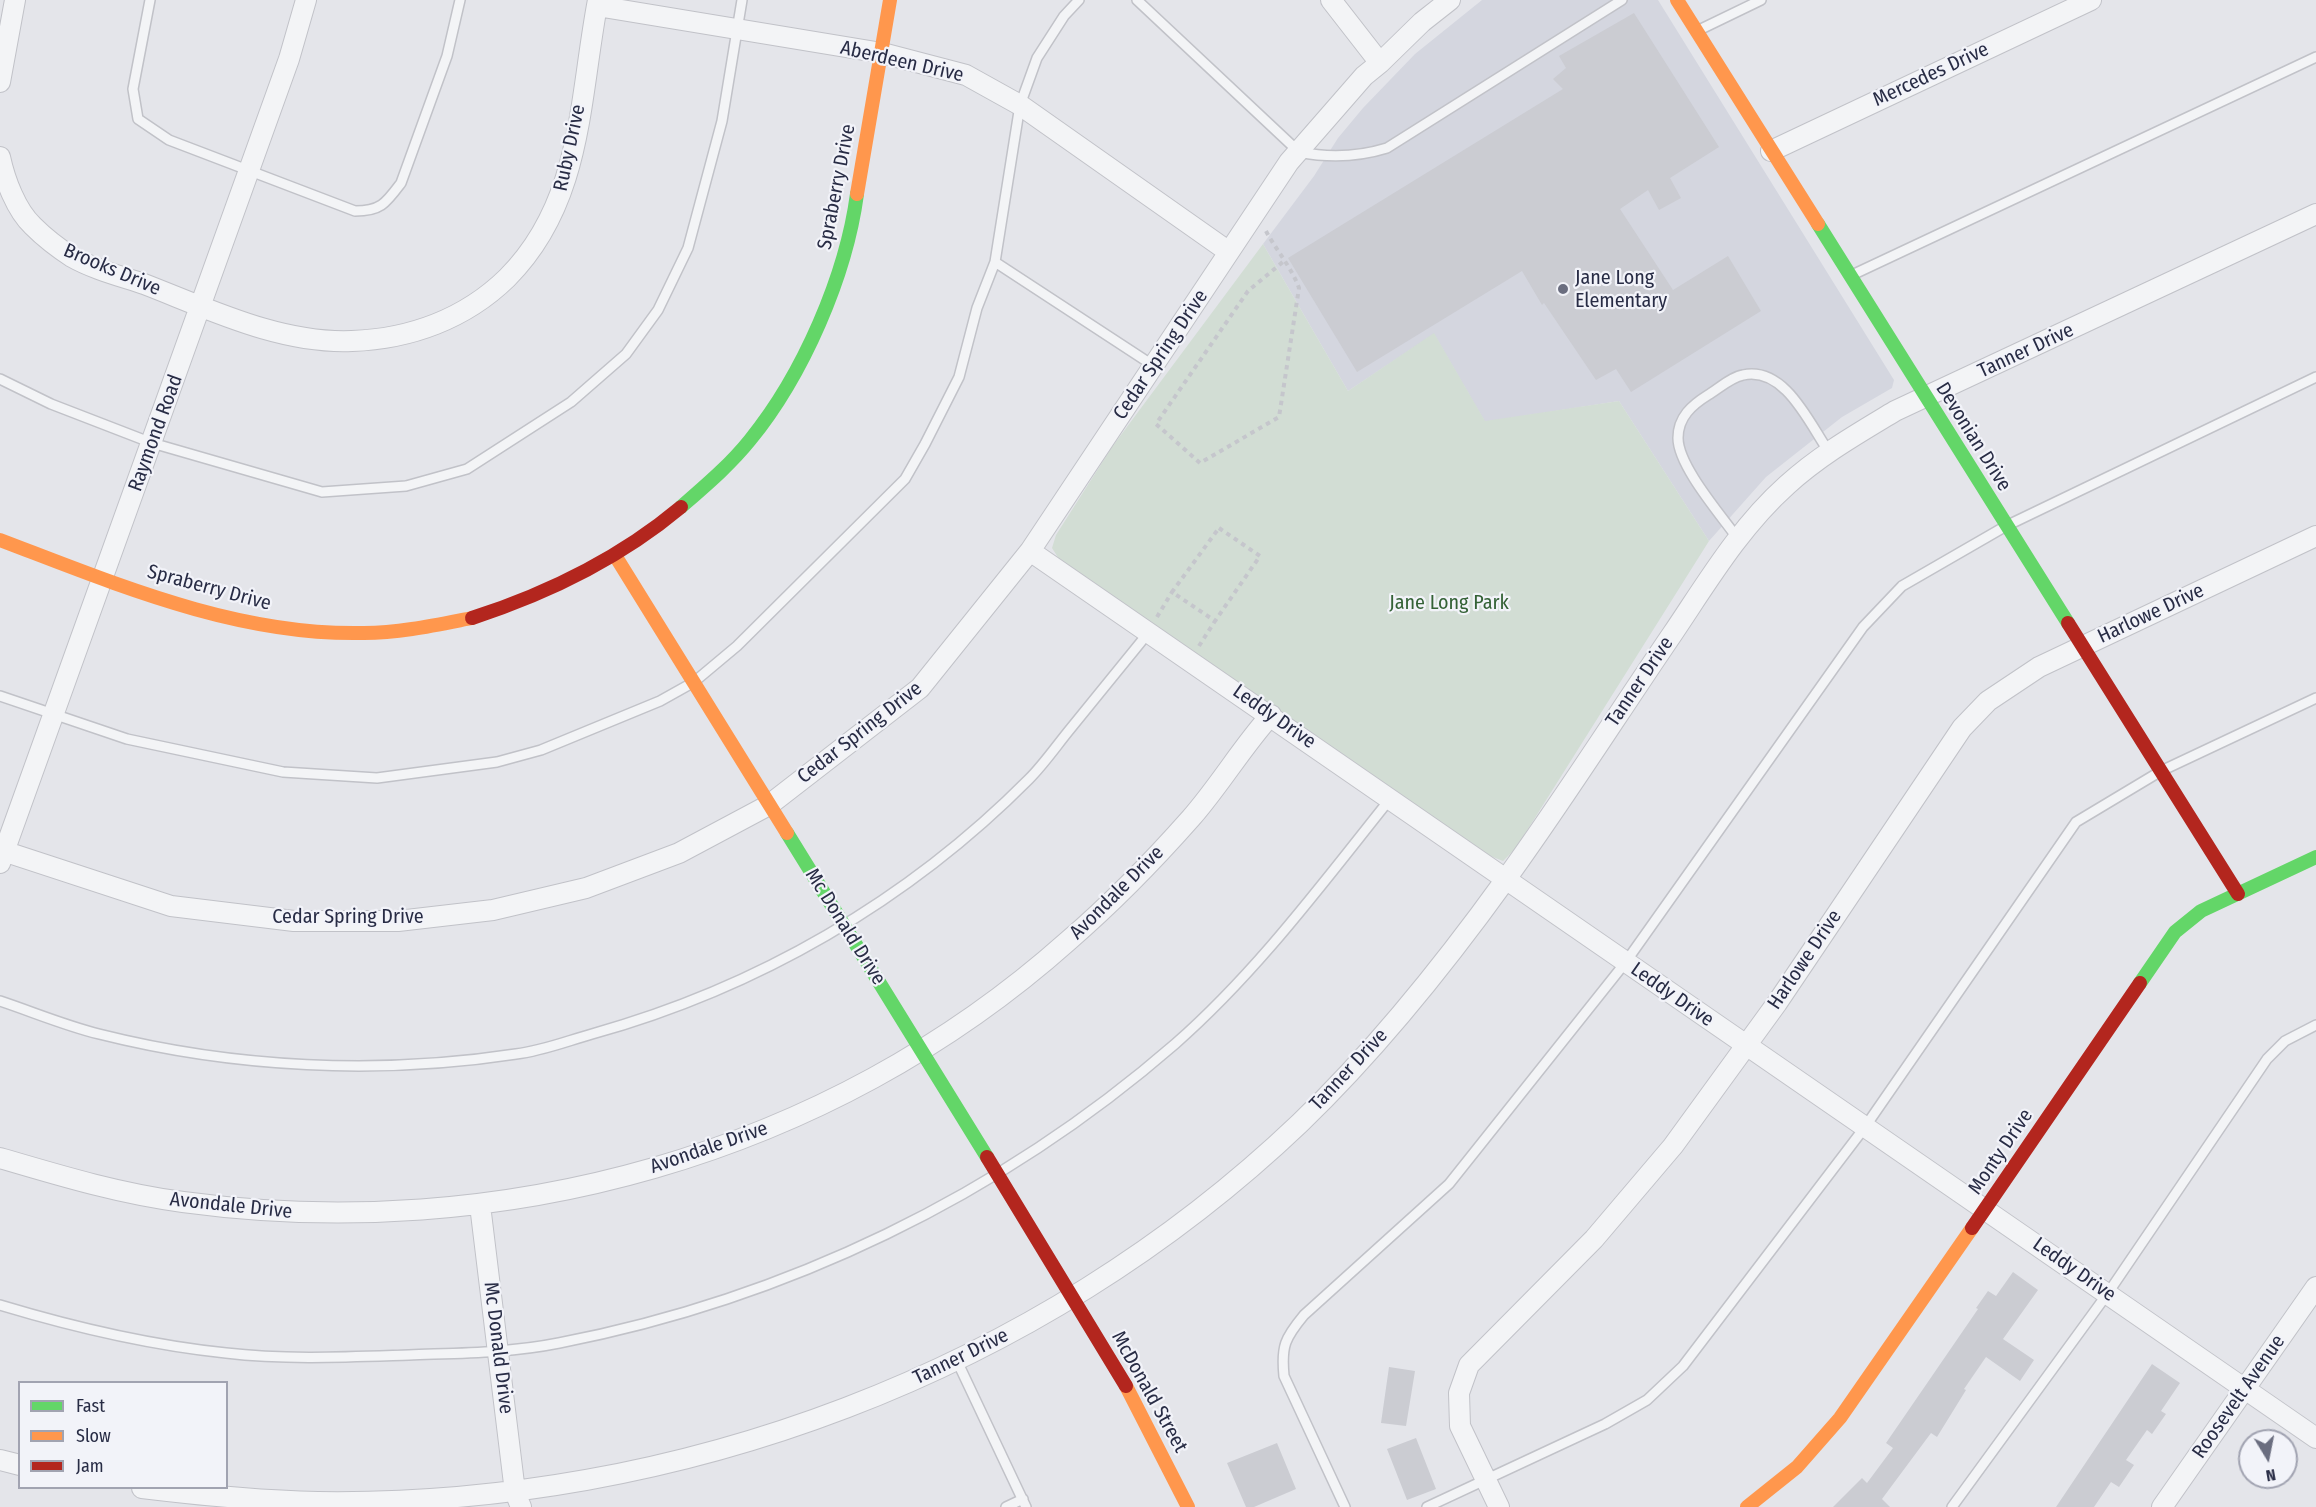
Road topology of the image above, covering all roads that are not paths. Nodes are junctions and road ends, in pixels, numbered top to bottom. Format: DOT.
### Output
graph roads {
  1 [pos="15,0"];
  2 [pos="150,0"];
  3 [pos="306,0"];
  4 [pos="460,0"];
  5 [pos="742,0"];
  6 [pos="890,0"];
  7 [pos="1079,0"];
  8 [pos="1137,0"];
  9 [pos="1330,0"];
  10 [pos="1450,0"];
  11 [pos="1622,0"];
  12 [pos="1677,0"];
  13 [pos="1761,0"];
  14 [pos="2091,0"];
  15 [pos="597,3"];
  16 [pos="738,29"];
  17 [pos="1696,31"];
  18 [pos="882,53"];
  19 [pos="2316,57"];
  20 [pos="1380,63"];
  21 [pos="0,82"];
  22 [pos="1020,105"];
  23 [pos="1771,151"];
  24 [pos="1299,152"];
  25 [pos="0,157"];
  26 [pos="248,169"];
  27 [pos="2316,214"];
  28 [pos="1229,252"];
  29 [pos="995,262"];
  30 [pos="1850,276"];
  31 [pos="201,305"];
  32 [pos="1154,366"];
  33 [pos="2316,377"];
  34 [pos="0,379"];
  35 [pos="1926,398"];
  36 [pos="152,443"];
  37 [pos="1829,452"];
  38 [pos="2006,526"];
  39 [pos="2316,536"];
  40 [pos="1738,539"];
  41 [pos="0,540"];
  42 [pos="1030,551"];
  43 [pos="616,557"];
  44 [pos="104,579"];
  45 [pos="1149,632"];
  46 [pos="2083,646"];
  47 [pos="694,682"];
  48 [pos="0,696"];
  49 [pos="2316,698"];
  50 [pos="53,713"];
  51 [pos="1271,715"];
  52 [pos="2161,771"];
  53 [pos="1390,798"];
  54 [pos="769,805"];
  55 [pos="1,855"];
  56 [pos="2316,857"];
  57 [pos="1506,880"];
  58 [pos="2238,894"];
  59 [pos="845,927"];
  60 [pos="1625,963"];
  61 [pos="0,1001"];
  62 [pos="2316,1025"];
  63 [pos="1746,1046"];
  64 [pos="921,1050"];
  65 [pos="1866,1127"];
  66 [pos="0,1158"];
  67 [pos="998,1175"];
  68 [pos="480,1205"];
  69 [pos="1986,1209"];
  70 [pos="2316,1287"];
  71 [pos="2108,1293"];
  72 [pos="1074,1297"];
  73 [pos="0,1305"];
  74 [pos="498,1352"];
  75 [pos="957,1361"];
  76 [pos="2246,1387"];
  77 [pos="2316,1438"];
  78 [pos="0,1460"];
  79 [pos="18,1464"];
  80 [pos="1485,1479"];
  81 [pos="151,1489"];
  82 [pos="518,1500"];
  83 [pos="1024,1503"];
  84 [pos="2169,1505"];
  85 [pos="1006,1507"];
  86 [pos="1188,1507"];
  87 [pos="1345,1507"];
  88 [pos="1427,1507"];
  89 [pos="1498,1507"];
  90 [pos="1747,1507"];
  91 [pos="1952,1507"];
  1 -- 21 [label="street"];
  2 -- 26 [label="lane"];
  3 -- 26 [label="street, Raymond Road"];
  4 -- 26 [label="lane"];
  5 -- 16 [label="lane"];
  6 -- 18 [label="street, Spraberry Drive"];
  7 -- 22 [label="lane"];
  8 -- 24 [label="lane"];
  9 -- 20 [label="street"];
  10 -- 20 [label="street, Cedar Spring Drive"];
  11 -- 24 [label="lane"];
  12 -- 17 [label="street, Devonian Drive"];
  13 -- 17 [label="lane"];
  14 -- 23 [label="street, Mercedes Drive"];
  15 -- 16 [label="street, Aberdeen Drive"];
  15 -- 31 [label="street, Ruby Drive"];
  16 -- 18 [label="street, Aberdeen Drive"];
  16 -- 36 [label="lane"];
  17 -- 23 [label="street, Devonian Drive"];
  18 -- 22 [label="street, Aberdeen Drive"];
  18 -- 43 [label="street, Spraberry Drive"];
  19 -- 30 [label="lane"];
  20 -- 24 [label="street, Cedar Spring Drive"];
  22 -- 28 [label="street, Aberdeen Drive"];
  22 -- 29 [label="lane"];
  23 -- 30 [label="street, Devonian Drive"];
  24 -- 28 [label="street, Cedar Spring Drive"];
  25 -- 31 [label="street, Brooks Drive"];
  26 -- 31 [label="street, Raymond Road"];
  27 -- 35 [label="street, Tanner Drive"];
  28 -- 32 [label="street, Cedar Spring Drive"];
  29 -- 32 [label="lane"];
  29 -- 47 [label="lane"];
  30 -- 35 [label="street, Devonian Drive"];
  31 -- 36 [label="street, Raymond Road"];
  32 -- 42 [label="street, Cedar Spring Drive"];
  33 -- 38 [label="lane"];
  34 -- 36 [label="lane"];
  35 -- 37 [label="street, Tanner Drive"];
  35 -- 38 [label="street, Devonian Drive"];
  36 -- 44 [label="street, Raymond Road"];
  37 -- 40 [label="street, Tanner Drive"];
  37 -- 40 [label="lane"];
  38 -- 46 [label="street, Devonian Drive"];
  38 -- 60 [label="lane"];
  39 -- 46 [label="street, Harlowe Drive"];
  40 -- 57 [label="street, Tanner Drive"];
  41 -- 44 [label="street, Spraberry Drive"];
  42 -- 45 [label="street, Leddy Drive"];
  42 -- 54 [label="street, Cedar Spring Drive"];
  43 -- 44 [label="street, Spraberry Drive"];
  43 -- 47 [label="street, Mc Donald Drive"];
  44 -- 50 [label="street, Raymond Road"];
  45 -- 51 [label="street, Leddy Drive"];
  45 -- 59 [label="lane"];
  46 -- 52 [label="street, Devonian Drive"];
  46 -- 63 [label="street, Harlowe Drive"];
  47 -- 50 [label="lane"];
  47 -- 54 [label="street, Mc Donald Drive"];
  48 -- 50 [label="lane"];
  49 -- 52 [label="lane"];
  50 -- 55 [label="street, Raymond Road"];
  51 -- 53 [label="street, Leddy Drive"];
  51 -- 64 [label="street, Avondale Drive"];
  52 -- 58 [label="street, Devonian Drive"];
  52 -- 65 [label="lane"];
  53 -- 57 [label="street, Leddy Drive"];
  53 -- 67 [label="lane"];
  54 -- 55 [label="street, Cedar Spring Drive"];
  54 -- 59 [label="street, Mc Donald Drive"];
  56 -- 58 [label="street, Monty Drive"];
  57 -- 60 [label="street, Leddy Drive"];
  57 -- 72 [label="street, Tanner Drive"];
  58 -- 69 [label="street, Monty Drive"];
  59 -- 61 [label="lane"];
  59 -- 64 [label="street, Mc Donald Drive"];
  60 -- 63 [label="street, Leddy Drive"];
  60 -- 87 [label="lane"];
  62 -- 71 [label="lane"];
  63 -- 65 [label="street, Leddy Drive"];
  63 -- 80 [label="street, Harlowe Drive"];
  64 -- 67 [label="street, Mc Donald Drive"];
  64 -- 68 [label="street, Avondale Drive"];
  65 -- 69 [label="street, Leddy Drive"];
  65 -- 80 [label="lane"];
  66 -- 68 [label="street, Avondale Drive"];
  67 -- 72 [label="street, Mc Donald Drive"];
  67 -- 74 [label="lane"];
  68 -- 74 [label="street, Mc Donald Drive"];
  69 -- 71 [label="street, Leddy Drive"];
  69 -- 90 [label="street, Monty Drive"];
  70 -- 76 [label="street, Roosevelt Avenue"];
  71 -- 76 [label="street, Leddy Drive"];
  71 -- 91 [label="lane"];
  72 -- 75 [label="street, Tanner Drive"];
  72 -- 86 [label="street, McDonald Street"];
  73 -- 74 [label="lane"];
  74 -- 82 [label="street, Mc Donald Drive"];
  75 -- 82 [label="street, Tanner Drive"];
  75 -- 83 [label="lane"];
  76 -- 77 [label="street, Leddy Drive"];
  76 -- 84 [label="street, Roosevelt Avenue"];
  78 -- 79 [label="street"];
  80 -- 88 [label="lane"];
  80 -- 89 [label="street, Harlowe Drive"];
  81 -- 82 [label="street, Tanner Drive"];
  83 -- 85 [label="lane"];
}
